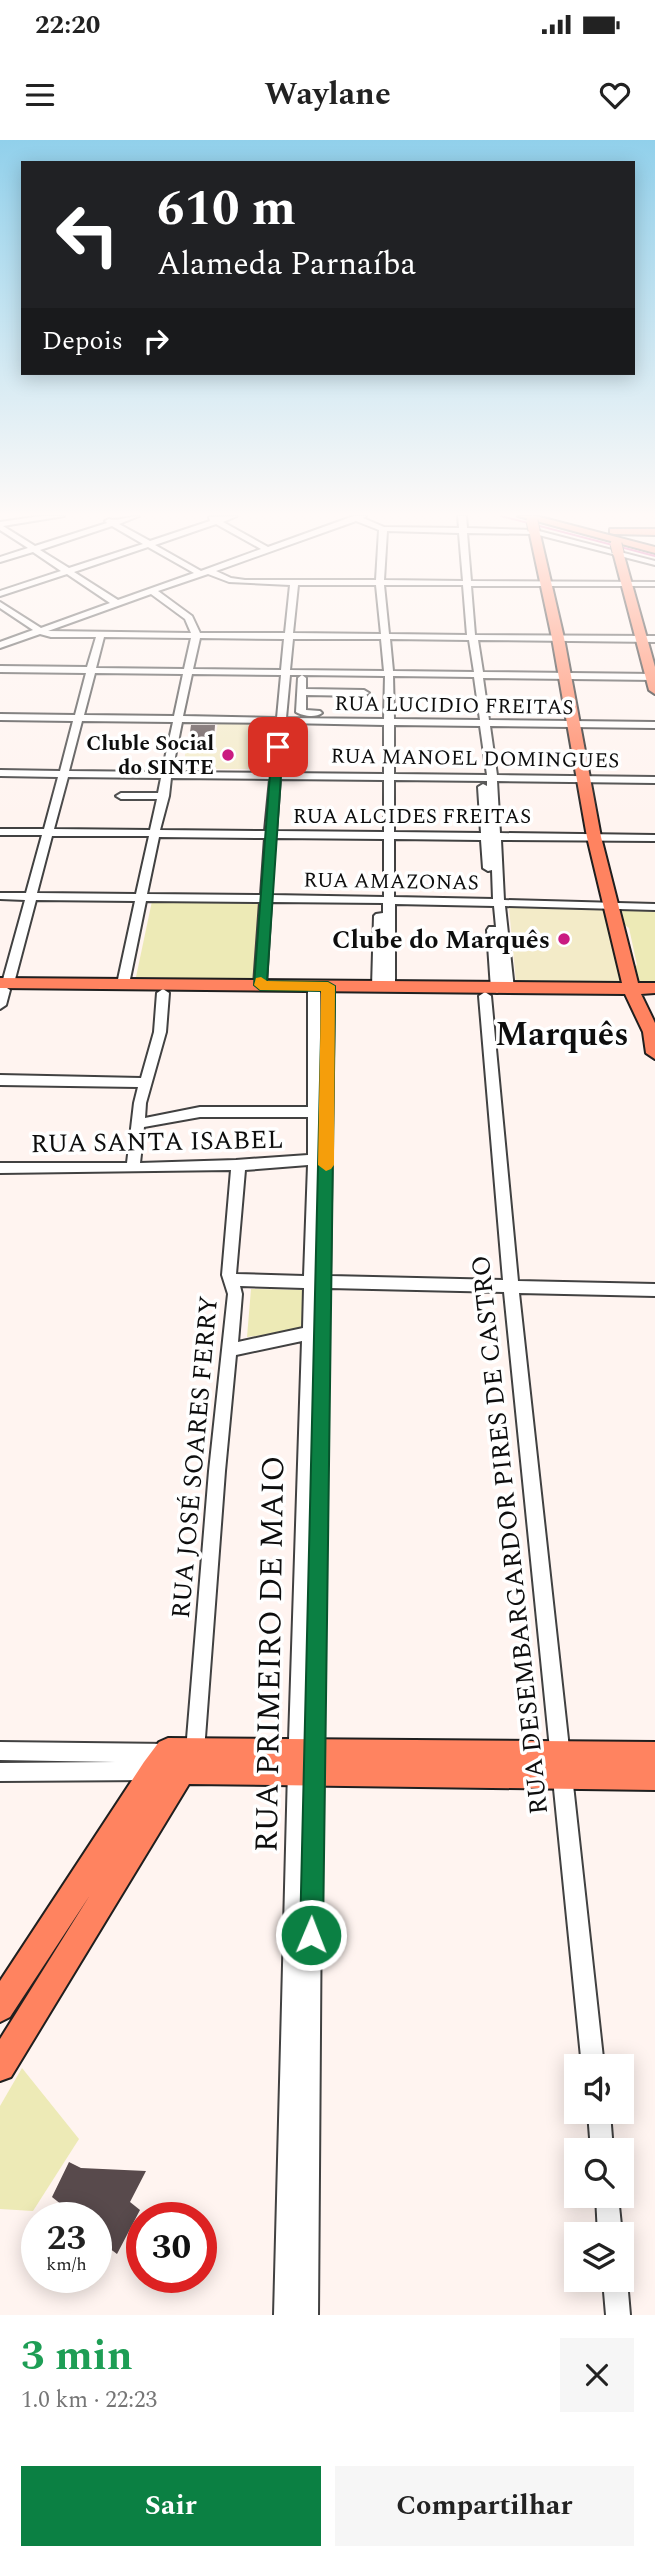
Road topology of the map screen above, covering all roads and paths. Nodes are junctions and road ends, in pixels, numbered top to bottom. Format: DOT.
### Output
graph roads {
  1 [pos="20,618"];
  2 [pos="77,618"];
  3 [pos="187,618"];
  4 [pos="291,618"];
  5 [pos="382,618"];
  6 [pos="469,618"];
  7 [pos="553,618"];
  8 [pos="635,618"];
  9 [pos="40,631"];
  10 [pos="101,633"];
  11 [pos="196,634"];
  12 [pos="289,635"];
  13 [pos="383,636"];
  14 [pos="471,637"];
  15 [pos="558,638"];
  16 [pos="640,639"];
  17 [pos="655,639"];
  18 [pos="0,645"];
  19 [pos="92,670"];
  20 [pos="0,671"];
  21 [pos="189,671"];
  22 [pos="285,673"];
  23 [pos="384,674"];
  24 [pos="475,674"];
  25 [pos="565,676"];
  26 [pos="653,677"];
  27 [pos="302,678"];
  28 [pos="655,690"];
  29 [pos="301,692"];
  30 [pos="364,693"];
  31 [pos="0,717"];
  32 [pos="79,718"];
  33 [pos="179,719"];
  34 [pos="383,719"];
  35 [pos="280,720"];
  36 [pos="480,723"];
  37 [pos="574,724"];
  38 [pos="655,726"];
  39 [pos="0,773"];
  40 [pos="64,774"];
  41 [pos="168,774"];
  42 [pos="275,774"];
  43 [pos="383,776"];
  44 [pos="488,777"];
  45 [pos="584,779"];
  46 [pos="655,780"];
  47 [pos="121,796"];
  48 [pos="163,796"];
  49 [pos="0,832"];
  50 [pos="48,832"];
  51 [pos="156,833"];
  52 [pos="270,835"];
  53 [pos="385,835"];
  54 [pos="491,836"];
  55 [pos="594,837"];
  56 [pos="655,838"];
  57 [pos="0,896"];
  58 [pos="31,897"];
  59 [pos="267,898"];
  60 [pos="140,899"];
  61 [pos="386,900"];
  62 [pos="495,903"];
  63 [pos="611,906"];
  64 [pos="655,907"];
  65 [pos="123,984"];
  66 [pos="260,985"];
  67 [pos="384,987"];
  68 [pos="655,988"];
  69 [pos="2,990"];
  70 [pos="321,990"];
  71 [pos="497,992"];
  72 [pos="163,993"];
  73 [pos="633,994"];
  74 [pos="655,999"];
  75 [pos="655,1053"];
  76 [pos="0,1080"];
  77 [pos="145,1083"];
  78 [pos="315,1112"];
  79 [pos="137,1124"];
  80 [pos="315,1159"];
  81 [pos="238,1167"];
  82 [pos="0,1168"];
  83 [pos="133,1168"];
  84 [pos="230,1280"];
  85 [pos="317,1283"];
  86 [pos="511,1288"];
  87 [pos="655,1290"];
  88 [pos="316,1332"];
  89 [pos="230,1350"];
  90 [pos="0,1751"];
  91 [pos="655,1755"];
  92 [pos="174,1761"];
  93 [pos="305,1761"];
  94 [pos="560,1764"];
  95 [pos="0,1772"];
  96 [pos="655,1777"];
  97 [pos="0,2007"];
  98 [pos="592,2054"];
  99 [pos="0,2066"];
  100 [pos="616,2292"];
  101 [pos="286,2315"];
  102 [pos="306,2315"];
  103 [pos="618,2315"];
  1 -- 9 [label="street"];
  2 -- 9 [label="street"];
  3 -- 11 [label="street"];
  4 -- 12 [label="street"];
  5 -- 13 [label="street"];
  6 -- 14 [label="street"];
  7 -- 15 [label="main road"];
  8 -- 16 [label="main road"];
  9 -- 10 [label="street"];
  9 -- 18 [label="street"];
  10 -- 11 [label="street"];
  10 -- 19 [label="street"];
  11 -- 12 [label="street"];
  11 -- 21 [label="street"];
  12 -- 13 [label="street"];
  12 -- 22 [label="street"];
  13 -- 14 [label="street"];
  13 -- 23 [label="street"];
  14 -- 15 [label="street"];
  14 -- 24 [label="street"];
  15 -- 16 [label="street"];
  15 -- 25 [label="main road"];
  16 -- 17 [label="street"];
  16 -- 26 [label="main road"];
  19 -- 20 [label="street"];
  19 -- 21 [label="street"];
  19 -- 32 [label="street"];
  21 -- 22 [label="street"];
  21 -- 33 [label="street"];
  22 -- 23 [label="street"];
  22 -- 35 [label="street"];
  23 -- 24 [label="street"];
  23 -- 34 [label="street"];
  24 -- 25 [label="street"];
  24 -- 36 [label="street"];
  25 -- 26 [label="street"];
  25 -- 37 [label="main road"];
  26 -- 28 [label="main road"];
  27 -- 29 [label="street"];
  29 -- 30 [label="street"];
  29 -- 34 [label="street"];
  31 -- 32 [label="street, RUA LUCIDIO FREITAS"];
  32 -- 33 [label="street, RUA LUCIDIO FREITAS"];
  32 -- 40 [label="street"];
  33 -- 35 [label="street, RUA LUCIDIO FREITAS"];
  33 -- 41 [label="street"];
  34 -- 35 [label="street, RUA LUCIDIO FREITAS"];
  34 -- 36 [label="street, RUA LUCIDIO FREITAS"];
  34 -- 43 [label="street"];
  35 -- 42 [label="street"];
  36 -- 37 [label="street, RUA LUCIDIO FREITAS"];
  36 -- 44 [label="street"];
  37 -- 38 [label="street, RUA LUCIDIO FREITAS"];
  37 -- 45 [label="main road"];
  39 -- 40 [label="street, RUA MANOEL DOMINGUES"];
  40 -- 41 [label="street, RUA MANOEL DOMINGUES"];
  40 -- 50 [label="street"];
  41 -- 42 [label="street, RUA MANOEL DOMINGUES"];
  41 -- 48 [label="street"];
  42 -- 43 [label="street, RUA MANOEL DOMINGUES"];
  42 -- 52 [label="street"];
  43 -- 44 [label="street, RUA MANOEL DOMINGUES"];
  43 -- 53 [label="street"];
  44 -- 45 [label="street, RUA MANOEL DOMINGUES"];
  44 -- 54 [label="street"];
  45 -- 46 [label="street, RUA MANOEL DOMINGUES"];
  45 -- 55 [label="main road"];
  47 -- 48 [label="street"];
  48 -- 51 [label="street"];
  49 -- 50 [label="street, RUA ALCIDES FREITAS"];
  50 -- 51 [label="street, RUA ALCIDES FREITAS"];
  50 -- 58 [label="street"];
  51 -- 52 [label="street, RUA ALCIDES FREITAS"];
  51 -- 60 [label="street"];
  52 -- 53 [label="street, RUA ALCIDES FREITAS"];
  52 -- 59 [label="street"];
  53 -- 54 [label="street, RUA ALCIDES FREITAS"];
  53 -- 61 [label="street"];
  54 -- 55 [label="street, RUA ALCIDES FREITAS"];
  54 -- 62 [label="street"];
  55 -- 56 [label="street, RUA ALCIDES FREITAS"];
  55 -- 63 [label="main road"];
  57 -- 58 [label="street, RUA AMAZONAS"];
  58 -- 60 [label="street, RUA AMAZONAS"];
  58 -- 69 [label="street"];
  59 -- 60 [label="street, RUA AMAZONAS"];
  59 -- 61 [label="street, RUA AMAZONAS"];
  59 -- 66 [label="street"];
  60 -- 65 [label="street"];
  61 -- 62 [label="street, RUA AMAZONAS"];
  61 -- 67 [label="street"];
  62 -- 63 [label="street, RUA AMAZONAS"];
  62 -- 71 [label="street"];
  63 -- 64 [label="street, RUA AMAZONAS"];
  63 -- 73 [label="main road"];
  65 -- 66 [label="main road"];
  65 -- 69 [label="main road"];
  66 -- 70 [label="main road"];
  67 -- 70 [label="main road"];
  67 -- 71 [label="main road"];
  68 -- 73 [label="main road"];
  69 -- 72 [label="main road"];
  70 -- 71 [label="main road"];
  70 -- 72 [label="main road"];
  70 -- 78 [label="street, RUA PRIMEIRO DE MAIO"];
  70 -- 85 [label="street, RUA PRIMEIRO DE MAIO"];
  71 -- 73 [label="main road"];
  71 -- 73 [label="main road"];
  71 -- 86 [label="street, RUA DESEMBARGARDOR PIRES DE CASTRO"];
  72 -- 77 [label="street"];
  73 -- 74 [label="main road"];
  73 -- 75 [label="main road"];
  76 -- 77 [label="street"];
  77 -- 79 [label="street"];
  78 -- 79 [label="street"];
  78 -- 80 [label="street, RUA PRIMEIRO DE MAIO"];
  79 -- 83 [label="street"];
  80 -- 81 [label="street, RUA SANTA ISABEL"];
  80 -- 85 [label="street, RUA PRIMEIRO DE MAIO"];
  81 -- 83 [label="street, RUA SANTA ISABEL"];
  81 -- 84 [label="street, RUA JOSÉ SOARES FERRY"];
  82 -- 83 [label="street, RUA SANTA ISABEL"];
  84 -- 85 [label="street"];
  84 -- 89 [label="street, RUA JOSÉ SOARES FERRY"];
  85 -- 86 [label="street"];
  85 -- 88 [label="street, RUA PRIMEIRO DE MAIO"];
  86 -- 87 [label="street"];
  86 -- 94 [label="street, RUA DESEMBARGARDOR PIRES DE CASTRO"];
  88 -- 89 [label="street"];
  88 -- 93 [label="street, RUA PRIMEIRO DE MAIO"];
  89 -- 92 [label="street, RUA JOSÉ SOARES FERRY"];
  90 -- 92 [label="street"];
  91 -- 94 [label="main road"];
  92 -- 93 [label="main road"];
  92 -- 95 [label="street"];
  92 -- 97 [label="main road"];
  92 -- 99 [label="main road"];
  93 -- 94 [label="main road"];
  93 -- 101 [label="street, RUA PRIMEIRO DE MAIO"];
  93 -- 102 [label="street, RUA PRIMEIRO DE MAIO"];
  94 -- 96 [label="main road"];
  94 -- 98 [label="street, RUA DESEMBARGARDOR PIRES DE CASTRO"];
  100 -- 103 [label="street"];
}
